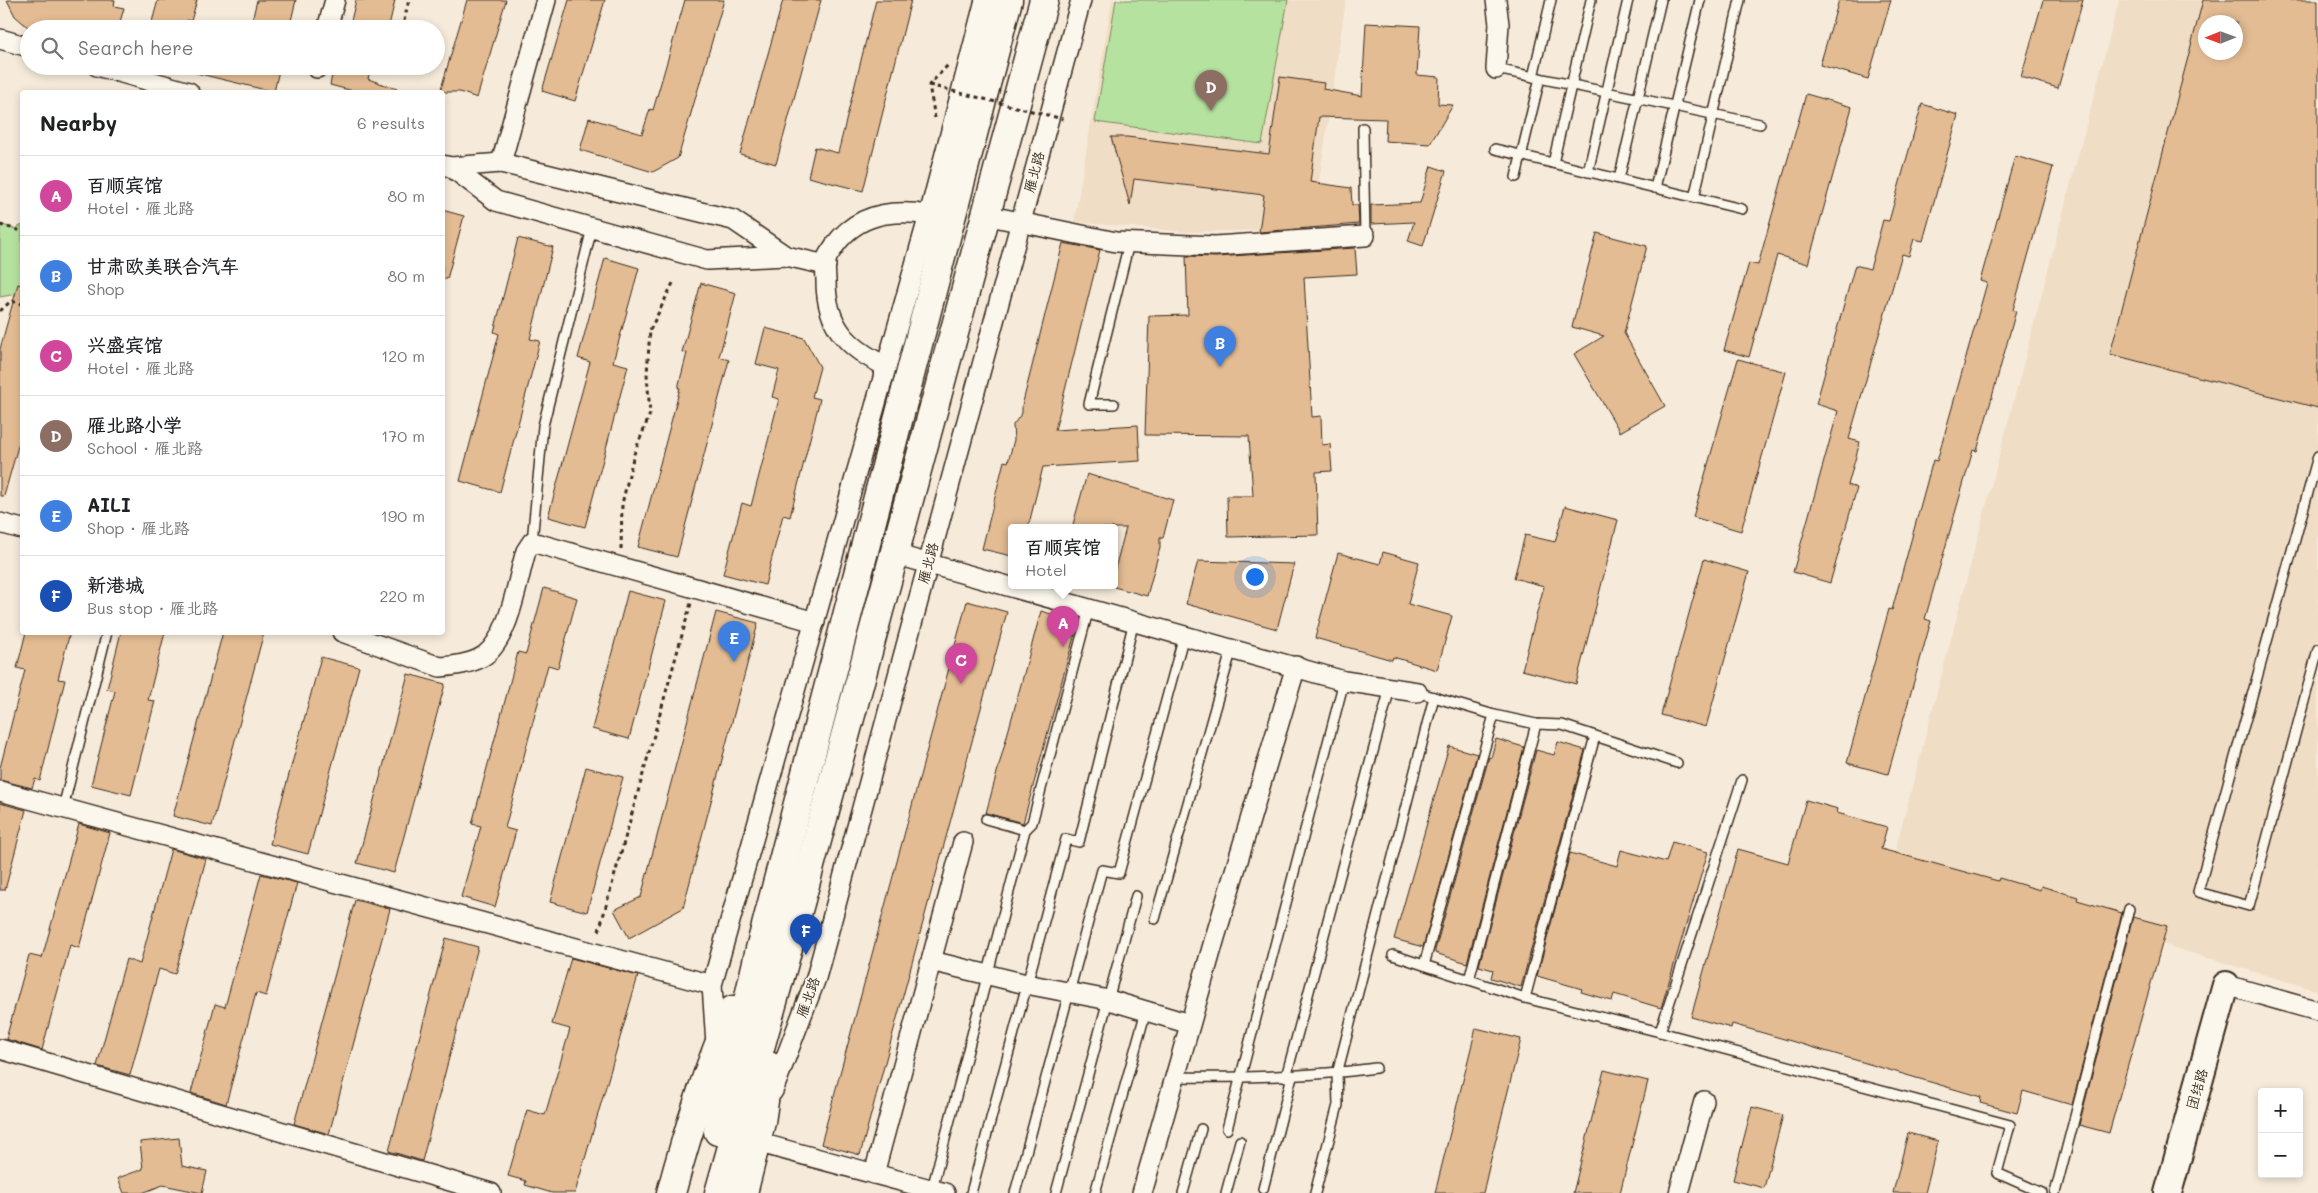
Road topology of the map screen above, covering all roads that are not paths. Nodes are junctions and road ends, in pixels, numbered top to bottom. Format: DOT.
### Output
graph roads {
  1 [pos="335,0"];
  2 [pos="546,0"];
  3 [pos="985,0"];
  4 [pos="1008,0"];
  5 [pos="1044,0"];
  6 [pos="1081,0"];
  7 [pos="1496,0"];
  8 [pos="1551,0"];
  9 [pos="1591,0"];
  10 [pos="1628,0"];
  11 [pos="1661,0"];
  12 [pos="1700,0"];
  13 [pos="1740,0"];
  14 [pos="330,20"];
  15 [pos="0,39"];
  16 [pos="20,45"];
  17 [pos="1496,69"];
  18 [pos="129,75"];
  19 [pos="1537,77"];
  20 [pos="1571,85"];
  21 [pos="182,90"];
  22 [pos="1606,92"];
  23 [pos="1638,99"];
  24 [pos="1676,106"];
  25 [pos="1713,114"];
  26 [pos="1760,124"];
  27 [pos="1363,128"];
  28 [pos="1495,149"];
  29 [pos="1521,155"];
  30 [pos="501,163"];
  31 [pos="1553,163"];
  32 [pos="447,166"];
  33 [pos="1588,172"];
  34 [pos="1516,177"];
  35 [pos="1619,179"];
  36 [pos="1655,188"];
  37 [pos="1694,198"];
  38 [pos="1742,210"];
  39 [pos="929,215"];
  40 [pos="985,215"];
  41 [pos="1021,223"];
  42 [pos="592,228"];
  43 [pos="1365,236"];
  44 [pos="1129,243"];
  45 [pos="786,256"];
  46 [pos="826,264"];
  47 [pos="886,366"];
  48 [pos="1114,404"];
  49 [pos="2318,456"];
  50 [pos="0,523"];
  51 [pos="20,528"];
  52 [pos="532,542"];
  53 [pos="894,554"];
  54 [pos="928,563"];
  55 [pos="1008,585"];
  56 [pos="1021,589"];
  57 [pos="1089,608"];
  58 [pos="1134,621"];
  59 [pos="815,622"];
  60 [pos="105,635"];
  61 [pos="350,635"];
  62 [pos="1184,635"];
  63 [pos="1232,648"];
  64 [pos="2318,649"];
  65 [pos="1296,666"];
  66 [pos="1344,681"];
  67 [pos="1390,688"];
  68 [pos="1426,695"];
  69 [pos="1494,715"];
  70 [pos="1536,724"];
  71 [pos="1595,736"];
  72 [pos="1676,763"];
  73 [pos="1742,780"];
  74 [pos="0,791"];
  75 [pos="62,808"];
  76 [pos="986,819"];
  77 [pos="1026,830"];
  78 [pos="963,842"];
  79 [pos="1136,896"];
  80 [pos="2129,909"];
  81 [pos="1155,919"];
  82 [pos="760,949"];
  83 [pos="1393,955"];
  84 [pos="932,961"];
  85 [pos="1424,965"];
  86 [pos="784,966"];
  87 [pos="988,975"];
  88 [pos="1469,980"];
  89 [pos="1026,984"];
  90 [pos="712,985"];
  91 [pos="2226,985"];
  92 [pos="1069,993"];
  93 [pos="1525,998"];
  94 [pos="1109,1000"];
  95 [pos="1146,1011"];
  96 [pos="2318,1011"];
  97 [pos="1190,1024"];
  98 [pos="1660,1032"];
  99 [pos="0,1049"];
  100 [pos="716,1050"];
  101 [pos="1376,1068"];
  102 [pos="1337,1074"];
  103 [pos="1175,1077"];
  104 [pos="1289,1077"];
  105 [pos="1240,1078"];
  106 [pos="1704,1102"];
  107 [pos="1201,1129"];
  108 [pos="1227,1129"];
  109 [pos="759,1132"];
  110 [pos="1240,1141"];
  111 [pos="722,1151"];
  112 [pos="874,1174"];
  113 [pos="1263,1189"];
  114 [pos="939,1191"];
  115 [pos="492,1193"];
  116 [pos="671,1193"];
  117 [pos="701,1193"];
  118 [pos="719,1193"];
  119 [pos="742,1193"];
  120 [pos="971,1193"];
  121 [pos="1015,1193"];
  122 [pos="1056,1193"];
  123 [pos="1095,1193"];
  124 [pos="1142,1193"];
  125 [pos="1183,1193"];
  126 [pos="1226,1193"];
  127 [pos="1315,1193"];
  128 [pos="1679,1193"];
  129 [pos="2042,1193"];
  130 [pos="2055,1193"];
  131 [pos="2168,1193"];
  1 -- 14 [label="street"];
  2 -- 30 [label="street"];
  3 -- 39 [label="street"];
  4 -- 82 [label="main road"];
  5 -- 40 [label="main road"];
  6 -- 41 [label="street, 雁北路"];
  7 -- 17 [label="street"];
  8 -- 19 [label="lane"];
  9 -- 20 [label="lane"];
  10 -- 22 [label="lane"];
  11 -- 23 [label="lane"];
  12 -- 24 [label="lane"];
  13 -- 25 [label="lane"];
  15 -- 16 [label="street"];
  17 -- 19 [label="lane"];
  18 -- 21 [label="street"];
  19 -- 20 [label="lane"];
  19 -- 29 [label="lane"];
  20 -- 22 [label="lane"];
  20 -- 31 [label="lane"];
  22 -- 23 [label="lane"];
  22 -- 33 [label="lane"];
  23 -- 24 [label="lane"];
  23 -- 35 [label="lane"];
  24 -- 25 [label="lane"];
  24 -- 36 [label="lane"];
  25 -- 26 [label="lane"];
  25 -- 37 [label="lane"];
  27 -- 43 [label="lane"];
  28 -- 29 [label="lane"];
  29 -- 31 [label="lane"];
  29 -- 34 [label="lane"];
  30 -- 32 [label="street"];
  30 -- 45 [label="street"];
  31 -- 33 [label="lane"];
  32 -- 42 [label="street"];
  33 -- 35 [label="lane"];
  35 -- 36 [label="lane"];
  36 -- 37 [label="lane"];
  37 -- 38 [label="lane"];
  39 -- 46 [label="street"];
  39 -- 47 [label="street"];
  40 -- 41 [label="street"];
  40 -- 53 [label="main road"];
  41 -- 44 [label="street"];
  41 -- 54 [label="street, 雁北路"];
  42 -- 45 [label="street"];
  42 -- 52 [label="lane"];
  43 -- 44 [label="street"];
  44 -- 48 [label="lane"];
  45 -- 46 [label="street"];
  46 -- 47 [label="street"];
  47 -- 59 [label="street"];
  49 -- 64 [label="lane"];
  50 -- 51 [label="street"];
  52 -- 59 [label="street"];
  52 -- 61 [label="street"];
  53 -- 54 [label="street"];
  53 -- 86 [label="main road"];
  54 -- 55 [label="street"];
  54 -- 109 [label="street, 雁北路"];
  56 -- 57 [label="street"];
  57 -- 58 [label="street"];
  57 -- 77 [label="lane"];
  58 -- 62 [label="street"];
  58 -- 89 [label="lane"];
  59 -- 90 [label="street"];
  60 -- 75 [label="lane"];
  62 -- 63 [label="street"];
  62 -- 92 [label="lane"];
  63 -- 65 [label="street"];
  63 -- 81 [label="lane"];
  65 -- 66 [label="street"];
  65 -- 97 [label="street"];
  66 -- 67 [label="street"];
  66 -- 105 [label="lane"];
  67 -- 68 [label="street"];
  67 -- 104 [label="lane"];
  68 -- 69 [label="lane"];
  68 -- 102 [label="lane"];
  69 -- 70 [label="lane"];
  69 -- 85 [label="lane"];
  70 -- 71 [label="lane"];
  70 -- 88 [label="lane"];
  71 -- 72 [label="lane"];
  71 -- 93 [label="lane"];
  73 -- 98 [label="lane"];
  74 -- 75 [label="street"];
  75 -- 90 [label="street"];
  76 -- 77 [label="lane"];
  77 -- 87 [label="lane"];
  78 -- 84 [label="street"];
  79 -- 94 [label="lane"];
  80 -- 130 [label="lane"];
  82 -- 100 [label="main road"];
  82 -- 111 [label="main road"];
  83 -- 85 [label="lane"];
  84 -- 87 [label="street"];
  84 -- 112 [label="street"];
  85 -- 88 [label="lane"];
  86 -- 109 [label="main road"];
  86 -- 111 [label="main road"];
  87 -- 89 [label="street"];
  87 -- 114 [label="lane"];
  88 -- 93 [label="lane"];
  89 -- 92 [label="street"];
  89 -- 120 [label="lane"];
  90 -- 100 [label="street"];
  91 -- 96 [label="street"];
  91 -- 131 [label="street, 团结路"];
  92 -- 94 [label="street"];
  92 -- 121 [label="lane"];
  93 -- 98 [label="lane"];
  94 -- 95 [label="street"];
  94 -- 122 [label="lane"];
  95 -- 97 [label="street"];
  95 -- 123 [label="lane"];
  97 -- 103 [label="street"];
  98 -- 129 [label="lane"];
  99 -- 115 [label="street"];
  100 -- 116 [label="main road"];
  101 -- 102 [label="lane"];
  102 -- 104 [label="lane"];
  102 -- 127 [label="lane"];
  103 -- 105 [label="lane"];
  103 -- 124 [label="street"];
  104 -- 105 [label="lane"];
  104 -- 113 [label="lane"];
  105 -- 108 [label="lane"];
  106 -- 128 [label="street"];
  107 -- 125 [label="lane"];
  109 -- 112 [label="street"];
  109 -- 119 [label="main road"];
  110 -- 126 [label="lane"];
  111 -- 117 [label="main road"];
  111 -- 118 [label="main road"];
  112 -- 114 [label="street"];
}
